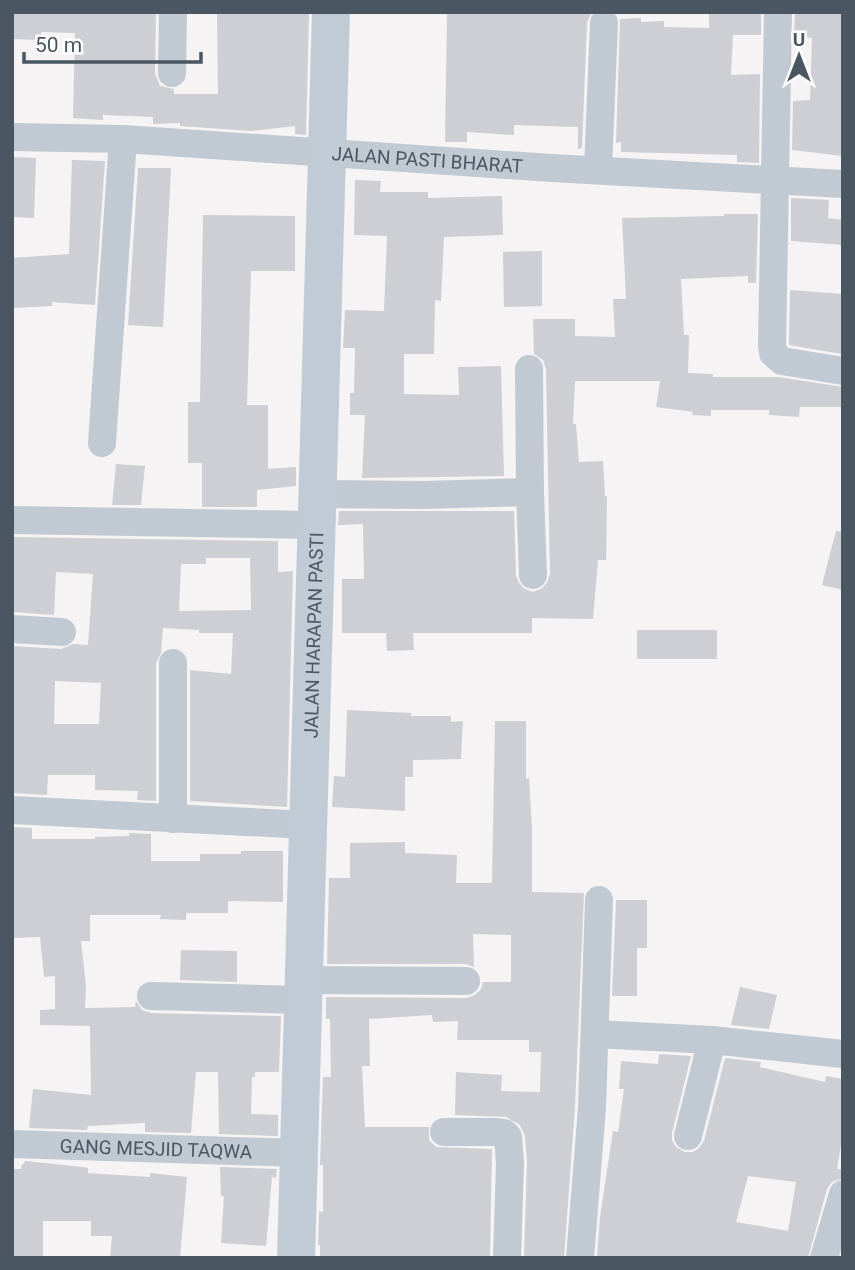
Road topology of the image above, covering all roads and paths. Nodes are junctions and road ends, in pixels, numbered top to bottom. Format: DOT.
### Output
graph roads {
  1 [pos="173,12"];
  2 [pos="331,12"];
  3 [pos="778,12"];
  4 [pos="604,23"];
  5 [pos="172,73"];
  6 [pos="12,137"];
  7 [pos="123,139"];
  8 [pos="327,154"];
  9 [pos="598,170"];
  10 [pos="775,178"];
  11 [pos="843,184"];
  12 [pos="530,369"];
  13 [pos="843,371"];
  14 [pos="102,443"];
  15 [pos="530,492"];
  16 [pos="317,510"];
  17 [pos="12,520"];
  18 [pos="533,575"];
  19 [pos="12,629"];
  20 [pos="62,632"];
  21 [pos="173,663"];
  22 [pos="12,810"];
  23 [pos="173,820"];
  24 [pos="308,825"];
  25 [pos="599,900"];
  26 [pos="466,981"];
  27 [pos="303,990"];
  28 [pos="151,996"];
  29 [pos="595,1034"];
  30 [pos="712,1040"];
  31 [pos="843,1054"];
  32 [pos="444,1132"];
  33 [pos="688,1136"];
  34 [pos="12,1144"];
  35 [pos="299,1153"];
  36 [pos="843,1194"];
  37 [pos="296,1258"];
  38 [pos="508,1258"];
  39 [pos="580,1258"];
  40 [pos="824,1258"];
  1 -- 5 [label="street"];
  2 -- 8 [label="street, JALAN HARAPAN PASTI"];
  3 -- 10 [label="street"];
  4 -- 9 [label="street"];
  6 -- 7 [label="street, JALAN PASTI BHARAT"];
  7 -- 8 [label="street, JALAN PASTI BHARAT"];
  7 -- 14 [label="street"];
  8 -- 9 [label="street, JALAN PASTI BHARAT"];
  8 -- 16 [label="street, JALAN HARAPAN PASTI"];
  9 -- 10 [label="street, JALAN PASTI BHARAT"];
  10 -- 11 [label="street, JALAN PASTI BHARAT"];
  10 -- 13 [label="street"];
  12 -- 15 [label="street"];
  15 -- 16 [label="street"];
  15 -- 18 [label="street"];
  16 -- 17 [label="street"];
  16 -- 24 [label="street, JALAN HARAPAN PASTI"];
  19 -- 20 [label="street"];
  21 -- 23 [label="street"];
  22 -- 23 [label="street"];
  23 -- 24 [label="street"];
  24 -- 27 [label="street, JALAN HARAPAN PASTI"];
  25 -- 29 [label="street"];
  26 -- 27 [label="street"];
  27 -- 28 [label="street"];
  27 -- 35 [label="street, JALAN HARAPAN PASTI"];
  29 -- 30 [label="street"];
  29 -- 39 [label="street"];
  30 -- 31 [label="street"];
  30 -- 33 [label="street"];
  32 -- 38 [label="street"];
  34 -- 35 [label="street, GANG MESJID TAQWA"];
  35 -- 37 [label="street, JALAN HARAPAN PASTI"];
  36 -- 40 [label="street"];
}
